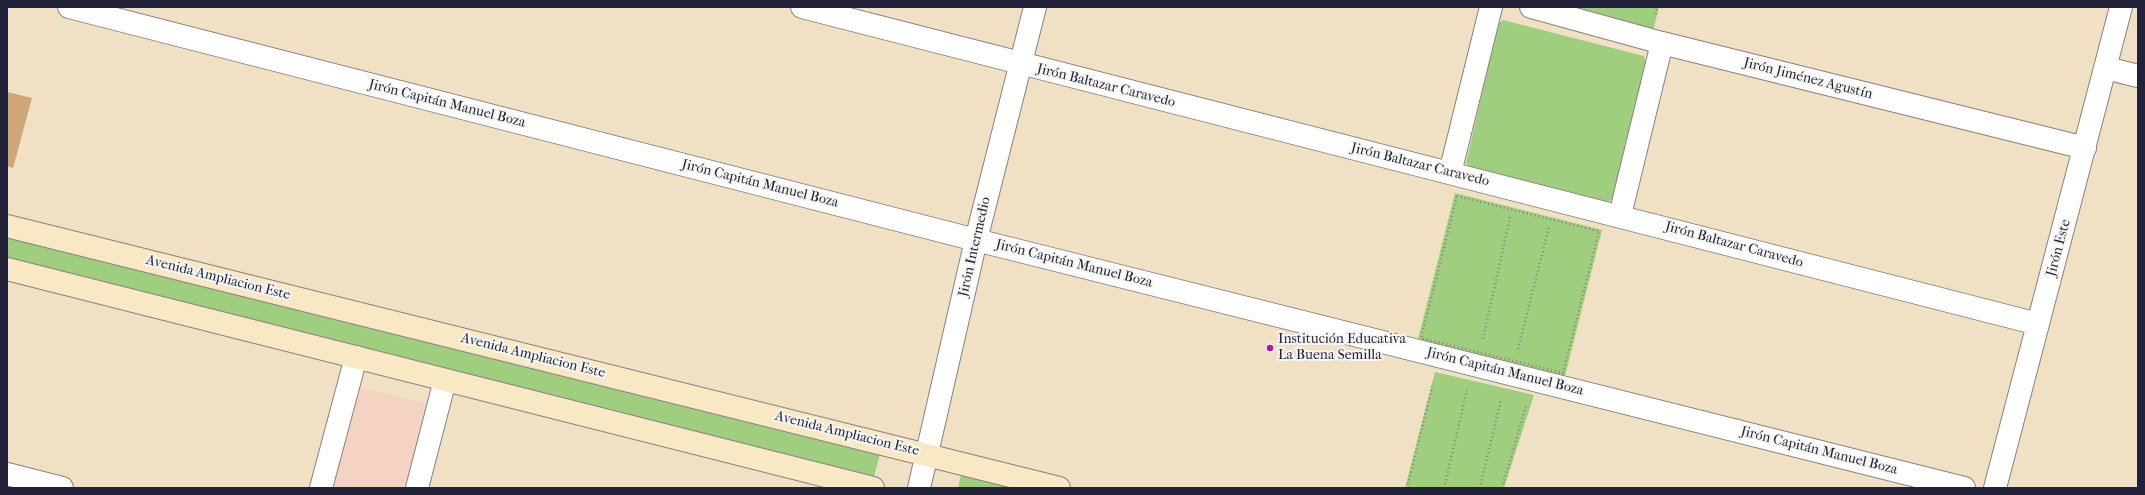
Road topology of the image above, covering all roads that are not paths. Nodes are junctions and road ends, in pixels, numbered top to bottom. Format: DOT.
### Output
graph roads {
  1 [pos="69,7"];
  2 [pos="802,7"];
  3 [pos="1034,7"];
  4 [pos="1491,7"];
  5 [pos="1531,7"];
  6 [pos="2121,7"];
  7 [pos="1662,43"];
  8 [pos="1021,64"];
  9 [pos="2106,68"];
  10 [pos="2138,76"];
  11 [pos="2085,148"];
  12 [pos="1450,173"];
  13 [pos="1620,215"];
  14 [pos="7,226"];
  15 [pos="976,240"];
  16 [pos="7,270"];
  17 [pos="2038,324"];
  18 [pos="356,357"];
  19 [pos="445,380"];
  20 [pos="928,454"];
  21 [pos="7,474"];
  22 [pos="62,488"];
  23 [pos="321,488"];
  24 [pos="417,488"];
  25 [pos="873,488"];
  26 [pos="919,488"];
  27 [pos="1059,488"];
  28 [pos="1964,488"];
  29 [pos="1995,488"];
  1 -- 15 [label="street, Jirón Capitán Manuel Boza"];
  2 -- 8 [label="street, Jirón Baltazar Caravedo"];
  3 -- 8 [label="street, Jirón Intermedio"];
  4 -- 12 [label="street"];
  5 -- 7 [label="street, Jirón Jiménez Agustín"];
  6 -- 9 [label="street, Jirón Este"];
  7 -- 11 [label="street, Jirón Jiménez Agustín"];
  7 -- 13 [label="street"];
  8 -- 12 [label="street, Jirón Baltazar Caravedo"];
  8 -- 15 [label="street, Jirón Intermedio"];
  9 -- 10 [label="street"];
  9 -- 11 [label="street, Jirón Este"];
  11 -- 17 [label="street, Jirón Este"];
  12 -- 13 [label="street, Jirón Baltazar Caravedo"];
  13 -- 17 [label="street, Jirón Baltazar Caravedo"];
  14 -- 20 [label="main road, Avenida Ampliacion Este"];
  15 -- 20 [label="street, Jirón Intermedio"];
  15 -- 28 [label="street, Jirón Capitán Manuel Boza"];
  16 -- 18 [label="main road"];
  17 -- 29 [label="street, Jirón Este"];
  18 -- 19 [label="main road"];
  18 -- 23 [label="street"];
  19 -- 24 [label="street"];
  19 -- 25 [label="main road"];
  20 -- 26 [label="street, Jirón Intermedio"];
  20 -- 27 [label="main road, Avenida Ampliacion Este"];
  21 -- 22 [label="street"];
}
